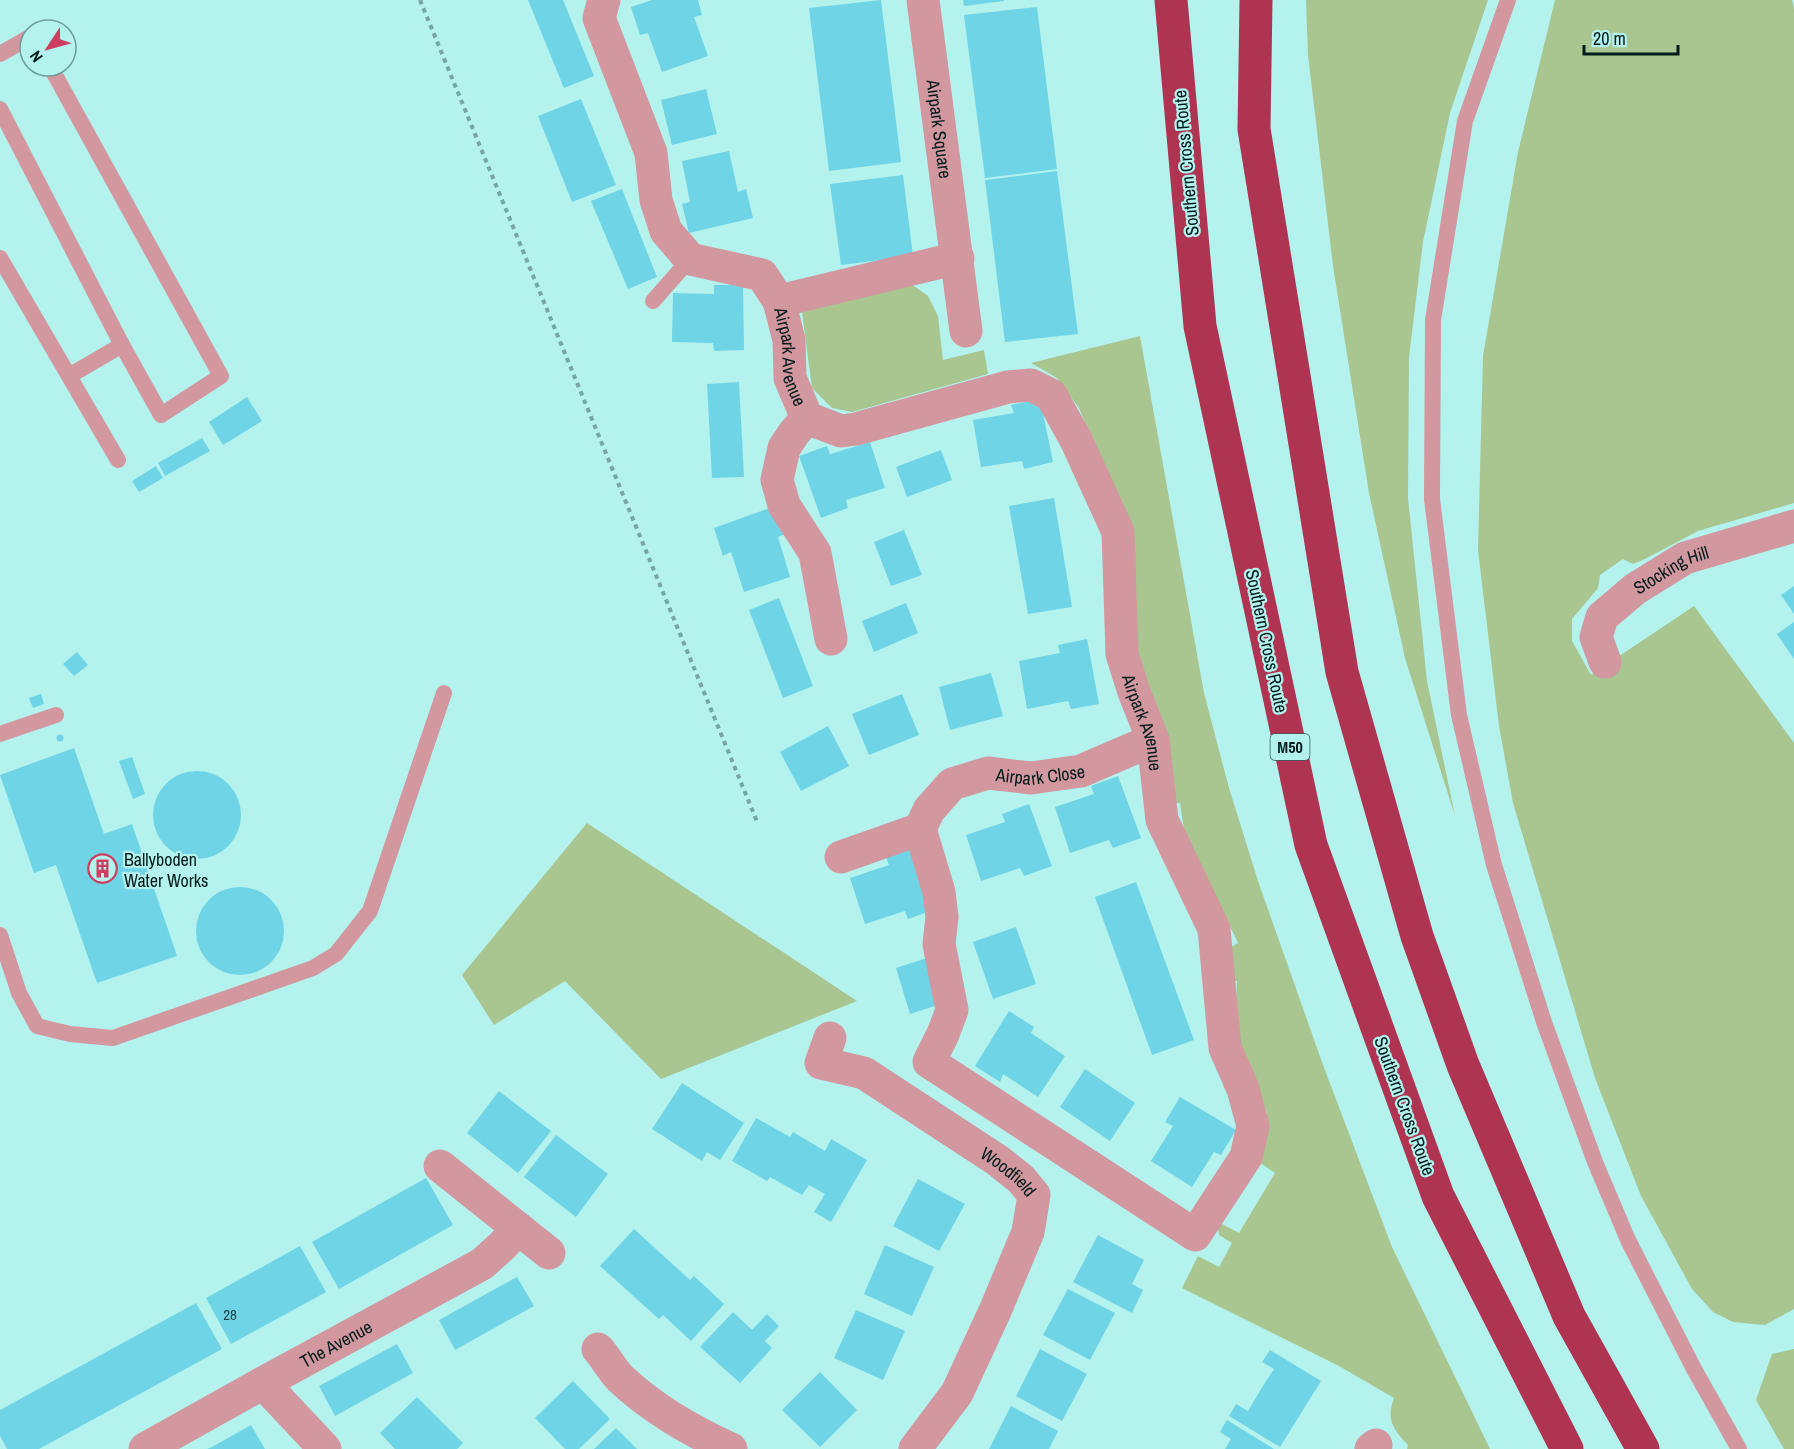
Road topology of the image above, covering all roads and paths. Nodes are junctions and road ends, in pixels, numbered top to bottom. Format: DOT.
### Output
graph roads {
  1 [pos="420,0"];
  2 [pos="604,0"];
  3 [pos="923,0"];
  4 [pos="1171,0"];
  5 [pos="1256,0"];
  6 [pos="1508,0"];
  7 [pos="18,44"];
  8 [pos="0,54"];
  9 [pos="57,78"];
  10 [pos="0,109"];
  11 [pos="0,258"];
  12 [pos="958,258"];
  13 [pos="690,259"];
  14 [pos="653,301"];
  15 [pos="779,301"];
  16 [pos="966,331"];
  17 [pos="122,345"];
  18 [pos="69,376"];
  19 [pos="807,418"];
  20 [pos="117,460"];
  21 [pos="1794,526"];
  22 [pos="831,639"];
  23 [pos="1605,662"];
  24 [pos="444,693"];
  25 [pos="56,715"];
  26 [pos="0,734"];
  27 [pos="1154,740"];
  28 [pos="758,824"];
  29 [pos="920,829"];
  30 [pos="841,857"];
  31 [pos="0,935"];
  32 [pos="830,1038"];
  33 [pos="440,1166"];
  34 [pos="518,1228"];
  35 [pos="549,1253"];
  36 [pos="598,1349"];
  37 [pos="263,1383"];
  38 [pos="145,1449"];
  39 [pos="325,1449"];
  40 [pos="731,1449"];
  41 [pos="915,1449"];
  42 [pos="1566,1449"];
  43 [pos="1643,1449"];
  44 [pos="1739,1449"];
  1 -- 28 [label="path"];
  2 -- 13 [label="street"];
  3 -- 12 [label="street, Airpark Square"];
  4 -- 42 [label="highway, Southern Cross Route / M50"];
  5 -- 43 [label="highway"];
  6 -- 44 [label="lane"];
  7 -- 8 [label="lane"];
  9 -- 17 [label="lane"];
  10 -- 17 [label="lane"];
  11 -- 18 [label="lane"];
  12 -- 15 [label="street"];
  12 -- 16 [label="street, Airpark Square"];
  13 -- 14 [label="lane"];
  13 -- 15 [label="street, Airpark Avenue"];
  15 -- 19 [label="street, Airpark Avenue"];
  17 -- 18 [label="lane"];
  18 -- 20 [label="lane"];
  19 -- 22 [label="street"];
  19 -- 27 [label="street, Airpark Avenue"];
  21 -- 23 [label="street, Stocking Hill"];
  24 -- 31 [label="lane"];
  25 -- 26 [label="lane"];
  27 -- 29 [label="street, Airpark Close"];
  27 -- 29 [label="street, Airpark Avenue"];
  29 -- 30 [label="street"];
  32 -- 41 [label="street, Woodfield"];
  33 -- 34 [label="street"];
  34 -- 35 [label="street"];
  34 -- 37 [label="street, The Avenue"];
  36 -- 40 [label="street"];
  37 -- 38 [label="street, The Avenue"];
  37 -- 39 [label="street"];
}
